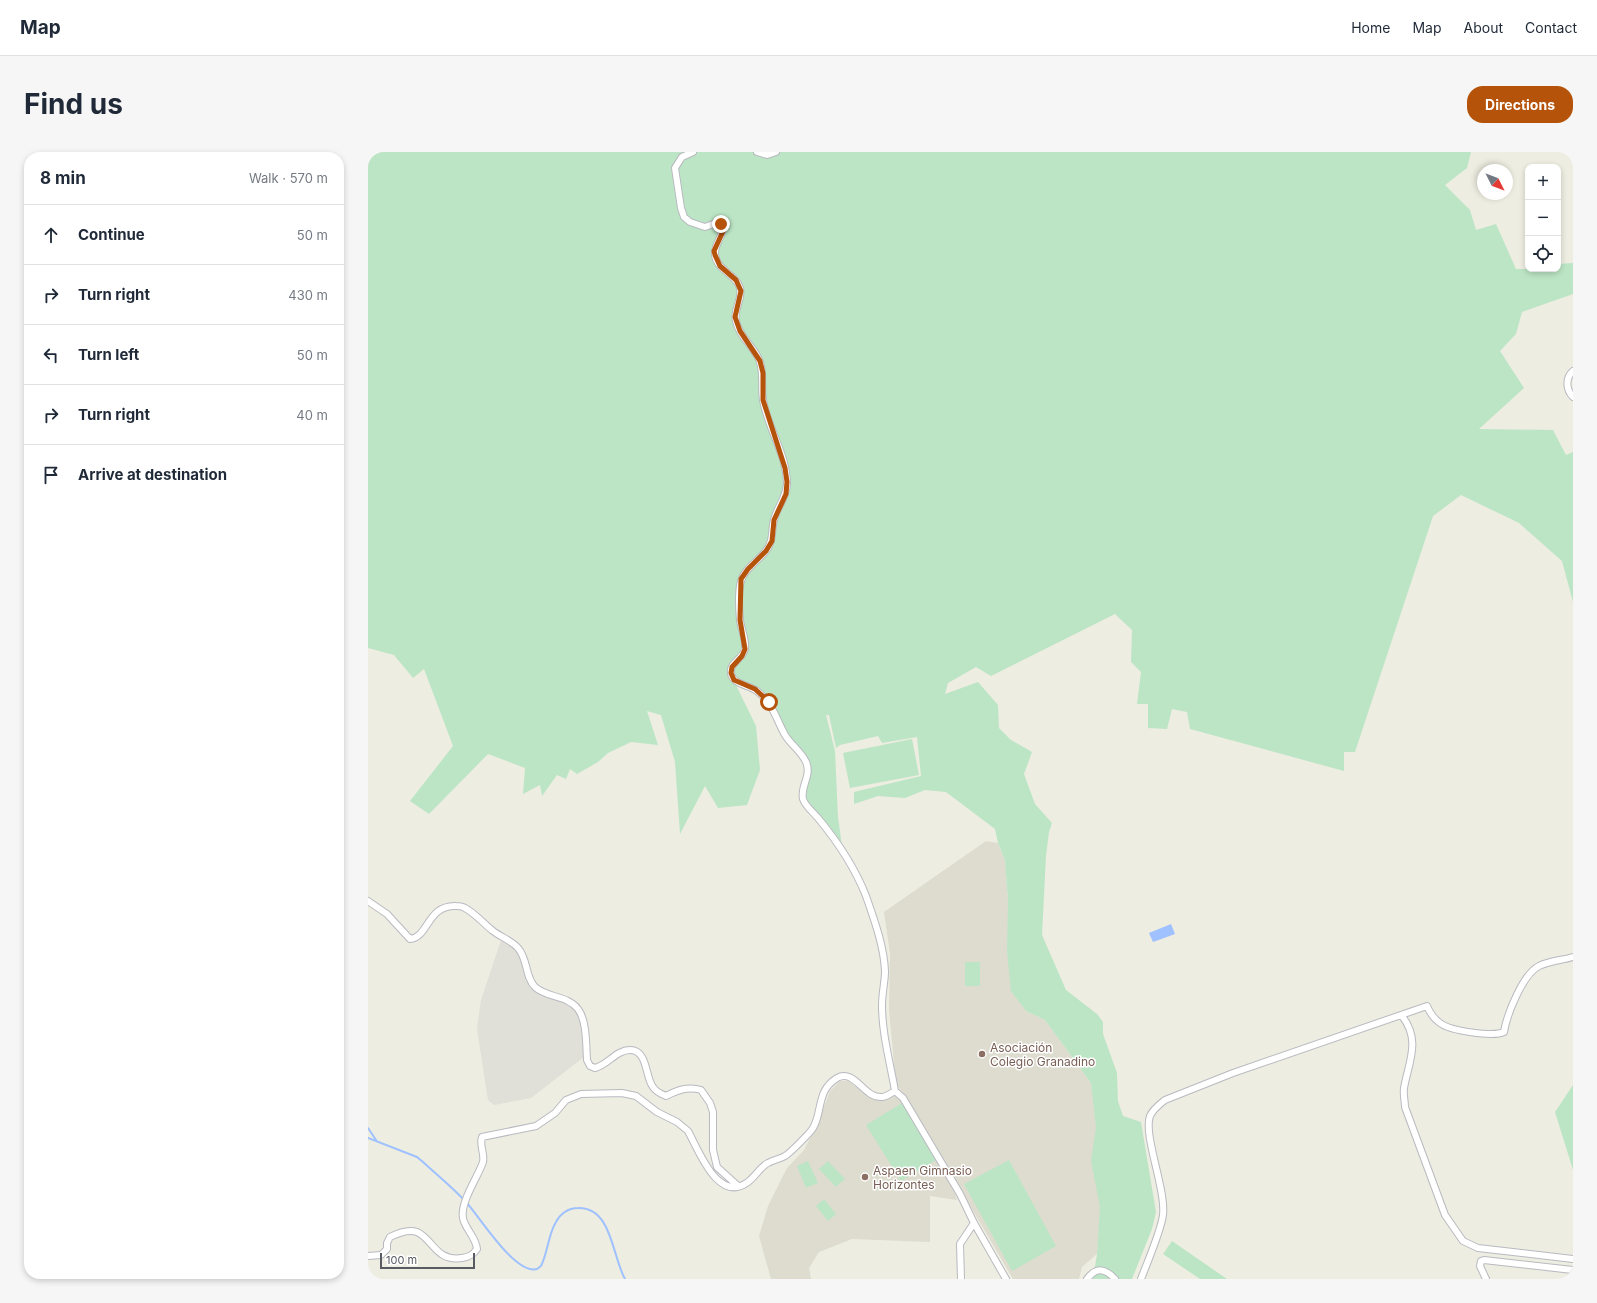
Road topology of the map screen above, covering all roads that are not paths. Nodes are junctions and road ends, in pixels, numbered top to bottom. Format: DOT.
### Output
graph roads {
  1 [pos="693,152"];
  2 [pos="757,152"];
  3 [pos="776,152"];
  4 [pos="1573,371"];
  5 [pos="1573,398"];
  6 [pos="368,901"];
  7 [pos="1573,957"];
  8 [pos="1402,1016"];
  9 [pos="895,1091"];
  10 [pos="738,1186"];
  11 [pos="974,1223"];
  12 [pos="368,1256"];
  13 [pos="1573,1258"];
  14 [pos="960,1270"];
  15 [pos="1573,1270"];
  16 [pos="961,1279"];
  17 [pos="966,1279"];
  18 [pos="1006,1279"];
  19 [pos="1087,1279"];
  20 [pos="1115,1279"];
  21 [pos="1141,1279"];
  22 [pos="1486,1279"];
  1 -- 9 [label="street"];
  2 -- 3 [label="street"];
  4 -- 5 [label="street"];
  6 -- 10 [label="street"];
  7 -- 8 [label="street"];
  8 -- 13 [label="street"];
  8 -- 21 [label="street"];
  9 -- 10 [label="street"];
  9 -- 11 [label="street"];
  10 -- 12 [label="street"];
  11 -- 14 [label="street"];
  11 -- 18 [label="street"];
  14 -- 16 [label="street"];
  14 -- 17 [label="street"];
  15 -- 22 [label="street"];
  19 -- 20 [label="street"];
}
